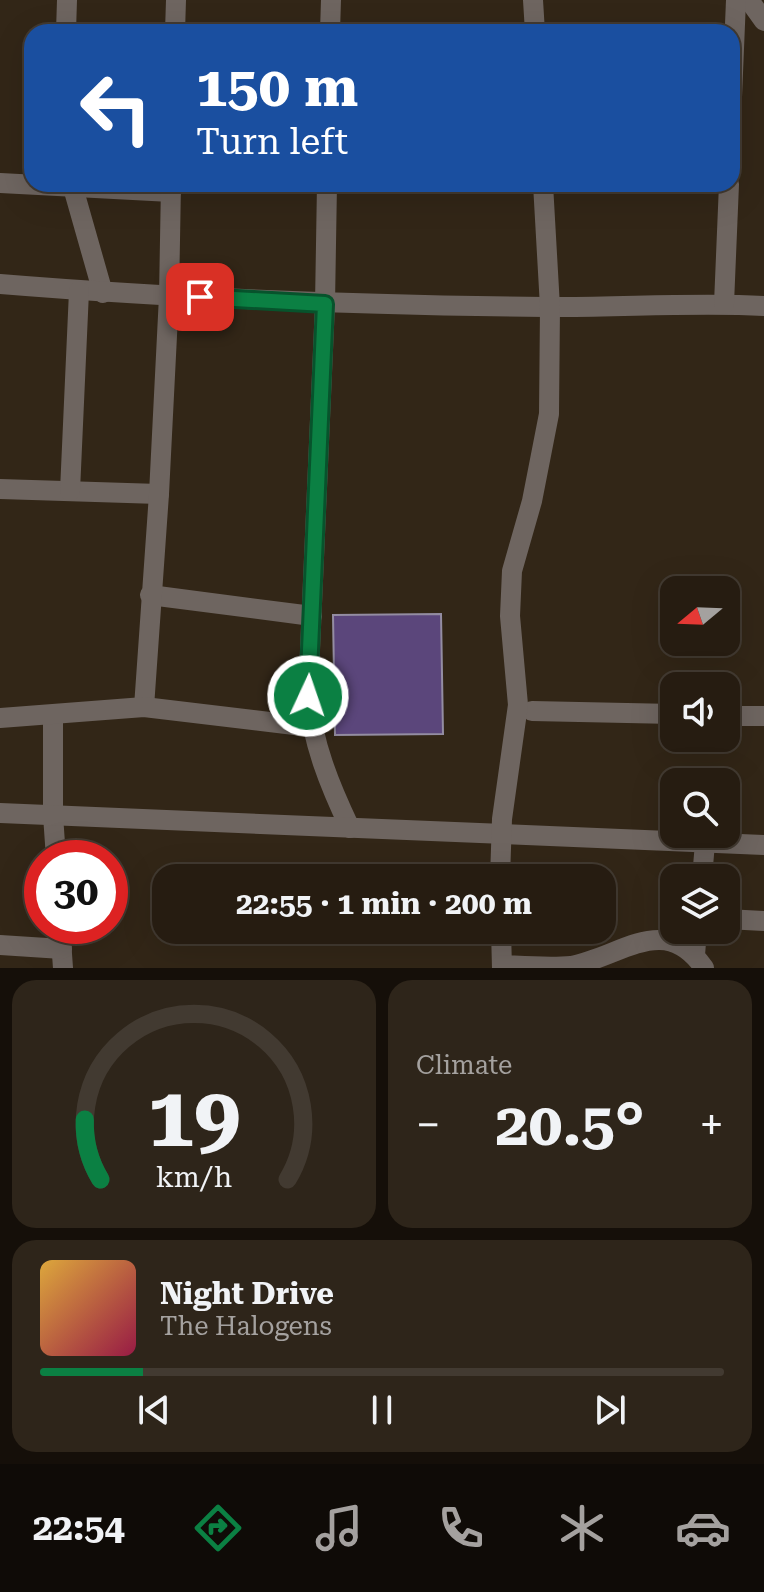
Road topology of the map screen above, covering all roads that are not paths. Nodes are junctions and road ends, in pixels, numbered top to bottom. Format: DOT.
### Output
graph roads {
  1 [pos="67,0"];
  2 [pos="176,0"];
  3 [pos="331,0"];
  4 [pos="533,0"];
  5 [pos="736,0"];
  6 [pos="749,0"];
  7 [pos="764,21"];
  8 [pos="66,24"];
  9 [pos="175,24"];
  10 [pos="330,24"];
  11 [pos="534,24"];
  12 [pos="735,24"];
  13 [pos="0,183"];
  14 [pos="24,184"];
  15 [pos="74,192"];
  16 [pos="171,192"];
  17 [pos="327,192"];
  18 [pos="543,192"];
  19 [pos="729,192"];
  20 [pos="0,284"];
  21 [pos="79,291"];
  22 [pos="103,293"];
  23 [pos="169,296"];
  24 [pos="325,304"];
  25 [pos="724,304"];
  26 [pos="764,306"];
  27 [pos="550,307"];
  28 [pos="0,489"];
  29 [pos="70,491"];
  30 [pos="159,494"];
  31 [pos="150,595"];
  32 [pos="312,616"];
  33 [pos="144,707"];
  34 [pos="532,711"];
  35 [pos="660,714"];
  36 [pos="53,715"];
  37 [pos="740,716"];
  38 [pos="764,716"];
  39 [pos="0,718"];
  40 [pos="311,727"];
  41 [pos="0,813"];
  42 [pos="53,815"];
  43 [pos="350,828"];
  44 [pos="501,835"];
  45 [pos="55,840"];
  46 [pos="660,841"];
  47 [pos="740,844"];
  48 [pos="764,845"];
  49 [pos="500,864"];
  50 [pos="740,920"];
  51 [pos="764,921"];
  52 [pos="501,944"];
  53 [pos="0,945"];
  54 [pos="62,958"];
  55 [pos="700,961"];
  56 [pos="502,966"];
  1 -- 8 [label="street"];
  2 -- 9 [label="street"];
  3 -- 10 [label="street"];
  4 -- 11 [label="street"];
  5 -- 12 [label="street"];
  6 -- 7 [label="street"];
  13 -- 14 [label="street"];
  15 -- 22 [label="street"];
  16 -- 23 [label="street"];
  17 -- 24 [label="street"];
  18 -- 27 [label="street"];
  19 -- 25 [label="street"];
  20 -- 21 [label="street"];
  21 -- 22 [label="street"];
  21 -- 29 [label="street"];
  22 -- 23 [label="street"];
  23 -- 24 [label="street"];
  23 -- 30 [label="street"];
  24 -- 27 [label="street"];
  24 -- 32 [label="street"];
  25 -- 26 [label="street"];
  25 -- 27 [label="street"];
  27 -- 44 [label="street"];
  28 -- 29 [label="street"];
  29 -- 30 [label="street"];
  30 -- 31 [label="street"];
  31 -- 32 [label="street"];
  31 -- 33 [label="street"];
  32 -- 40 [label="street"];
  33 -- 36 [label="street"];
  33 -- 40 [label="street"];
  34 -- 35 [label="street"];
  36 -- 39 [label="street"];
  36 -- 42 [label="street"];
  37 -- 38 [label="street"];
  40 -- 43 [label="street"];
  41 -- 42 [label="street"];
  42 -- 43 [label="street"];
  42 -- 45 [label="street"];
  43 -- 44 [label="street"];
  44 -- 46 [label="street"];
  44 -- 49 [label="street"];
  47 -- 48 [label="street"];
  50 -- 51 [label="street"];
  52 -- 56 [label="street"];
  53 -- 54 [label="street"];
  55 -- 56 [label="street"];
}
